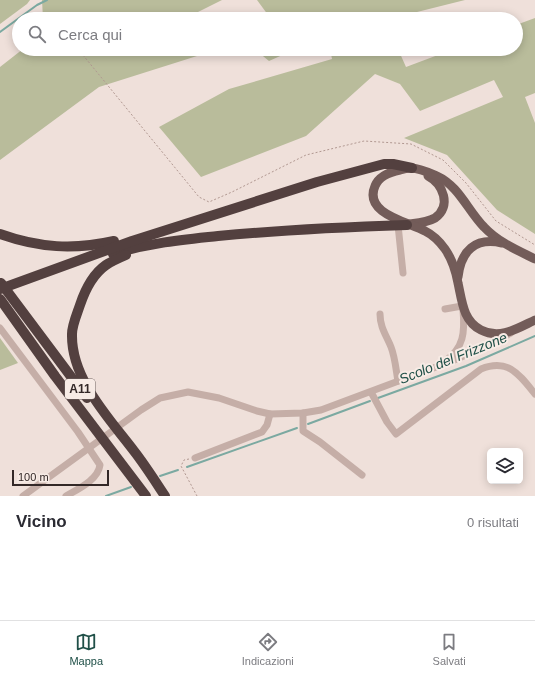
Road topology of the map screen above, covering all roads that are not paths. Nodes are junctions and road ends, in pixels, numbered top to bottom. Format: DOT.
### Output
graph roads {
  1 [pos="414,168"];
  2 [pos="186,224"];
  3 [pos="402,225"];
  4 [pos="0,234"];
  5 [pos="178,240"];
  6 [pos="507,245"];
  7 [pos="535,259"];
  8 [pos="403,273"];
  9 [pos="41,276"];
  10 [pos="458,281"];
  11 [pos="0,282"];
  12 [pos="0,289"];
  13 [pos="0,295"];
  14 [pos="0,299"];
  15 [pos="463,307"];
  16 [pos="445,309"];
  17 [pos="0,311"];
  18 [pos="380,314"];
  19 [pos="533,320"];
  20 [pos="0,328"];
  21 [pos="515,330"];
  22 [pos="438,366"];
  23 [pos="55,376"];
  24 [pos="398,381"];
  25 [pos="371,392"];
  26 [pos="535,394"];
  27 [pos="303,413"];
  28 [pos="270,414"];
  29 [pos="195,458"];
  30 [pos="362,475"];
  31 [pos="23,496"];
  32 [pos="66,496"];
  33 [pos="146,496"];
  34 [pos="160,496"];
  35 [pos="165,496"];
  1 -- 2 [label="highway"];
  1 -- 3 [label="main road"];
  1 -- 3 [label="main road"];
  1 -- 6 [label="main road"];
  2 -- 4 [label="highway"];
  2 -- 9 [label="highway"];
  3 -- 5 [label="highway"];
  3 -- 8 [label="street"];
  3 -- 10 [label="main road"];
  5 -- 9 [label="highway"];
  5 -- 35 [label="highway"];
  6 -- 7 [label="main road"];
  6 -- 10 [label="main road"];
  9 -- 12 [label="highway"];
  9 -- 13 [label="highway"];
  10 -- 15 [label="main road"];
  11 -- 34 [label="highway, A11"];
  14 -- 23 [label="highway, A11"];
  15 -- 16 [label="street"];
  15 -- 21 [label="main road"];
  15 -- 22 [label="street"];
  17 -- 23 [label="highway"];
  18 -- 24 [label="street"];
  19 -- 21 [label="main road"];
  20 -- 32 [label="street"];
  21 -- 22 [label="street"];
  22 -- 24 [label="street"];
  23 -- 33 [label="highway, A11"];
  24 -- 25 [label="street"];
  25 -- 26 [label="street"];
  25 -- 27 [label="street"];
  27 -- 28 [label="street"];
  27 -- 30 [label="street"];
  28 -- 29 [label="street"];
  28 -- 31 [label="street"];
}
